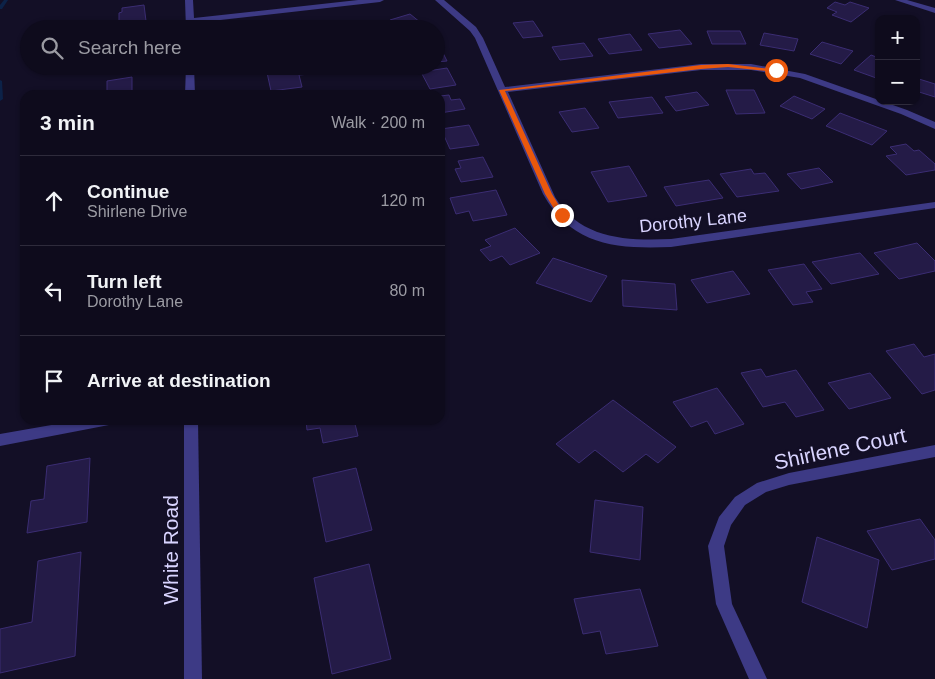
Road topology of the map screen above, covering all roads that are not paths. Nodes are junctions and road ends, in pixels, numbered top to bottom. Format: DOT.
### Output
graph roads {
  1 [pos="189,0"];
  2 [pos="380,0"];
  3 [pos="438,0"];
  4 [pos="899,0"];
  5 [pos="935,11"];
  6 [pos="190,20"];
  7 [pos="228,20"];
  8 [pos="190,75"];
  9 [pos="190,90"];
  10 [pos="502,90"];
  11 [pos="935,126"];
  12 [pos="935,204"];
  13 [pos="82,425"];
  14 [pos="191,425"];
  15 [pos="0,440"];
  16 [pos="935,451"];
  17 [pos="193,679"];
  18 [pos="758,679"];
  1 -- 6 [label="street"];
  2 -- 7 [label="street"];
  3 -- 10 [label="street, Dorothy Lane"];
  4 -- 5 [label="street"];
  8 -- 9 [label="street"];
  10 -- 11 [label="street"];
  10 -- 12 [label="street, Dorothy Lane"];
  13 -- 15 [label="street"];
  14 -- 17 [label="street, White Road"];
  16 -- 18 [label="street, Shirlene Court"];
}
